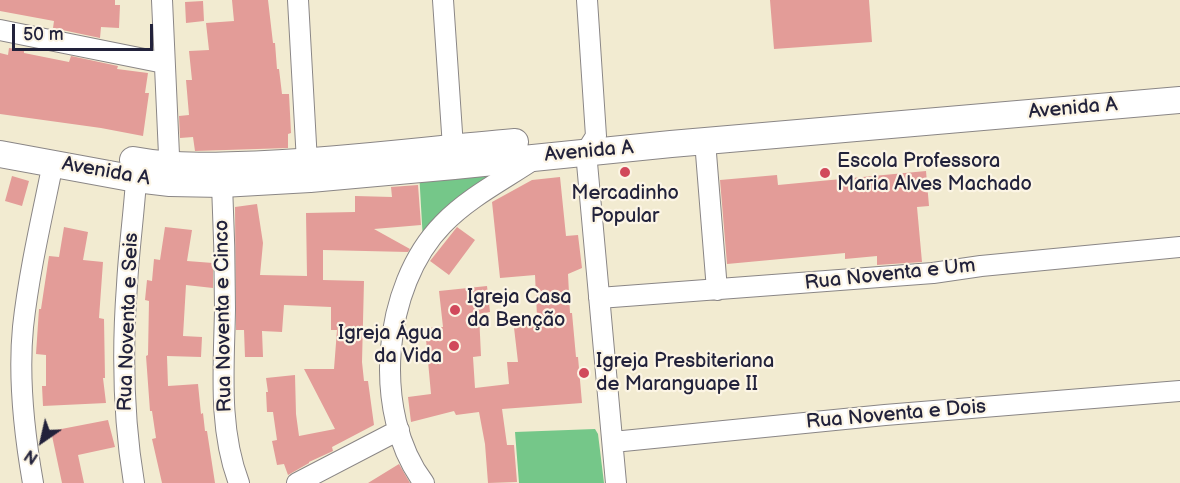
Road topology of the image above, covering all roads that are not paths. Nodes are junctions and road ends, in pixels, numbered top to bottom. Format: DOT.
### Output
graph roads {
  1 [pos="162,0"];
  2 [pos="298,0"];
  3 [pos="443,0"];
  4 [pos="586,0"];
  5 [pos="0,30"];
  6 [pos="164,63"];
  7 [pos="1180,83"];
  8 [pos="1180,100"];
  9 [pos="0,136"];
  10 [pos="705,141"];
  11 [pos="591,144"];
  12 [pos="0,154"];
  13 [pos="538,156"];
  14 [pos="453,157"];
  15 [pos="307,162"];
  16 [pos="53,163"];
  17 [pos="137,170"];
  18 [pos="170,174"];
  19 [pos="222,184"];
  20 [pos="1180,247"];
  21 [pos="717,290"];
  22 [pos="599,298"];
  23 [pos="1180,391"];
  24 [pos="399,430"];
  25 [pos="613,442"];
  26 [pos="33,483"];
  27 [pos="134,483"];
  28 [pos="238,483"];
  29 [pos="297,483"];
  30 [pos="424,483"];
  31 [pos="616,483"];
  1 -- 6 [label="street"];
  2 -- 15 [label="street"];
  3 -- 14 [label="street"];
  4 -- 11 [label="street"];
  5 -- 6 [label="street"];
  6 -- 18 [label="street"];
  7 -- 11 [label="main road, Avenida A"];
  8 -- 10 [label="main road, Avenida A"];
  9 -- 17 [label="main road, Avenida A"];
  10 -- 11 [label="main road, Avenida A"];
  10 -- 21 [label="street"];
  11 -- 13 [label="main road, Avenida A"];
  11 -- 14 [label="main road, Avenida A"];
  11 -- 22 [label="street"];
  12 -- 16 [label="main road, Avenida A"];
  13 -- 14 [label="main road, Avenida A"];
  13 -- 24 [label="street"];
  14 -- 15 [label="main road, Avenida A"];
  14 -- 19 [label="main road, Avenida A"];
  15 -- 18 [label="main road, Avenida A"];
  16 -- 17 [label="main road, Avenida A"];
  16 -- 26 [label="street"];
  17 -- 18 [label="main road, Avenida A"];
  17 -- 27 [label="street, Rua Noventa e Seis"];
  18 -- 19 [label="main road, Avenida A"];
  19 -- 28 [label="street, Rua Noventa e Cinco"];
  20 -- 21 [label="street, Rua Noventa e Um"];
  21 -- 22 [label="street, Rua Noventa e Um"];
  22 -- 25 [label="street"];
  23 -- 25 [label="street, Rua Noventa e Dois"];
  24 -- 29 [label="street"];
  24 -- 30 [label="street"];
  25 -- 31 [label="street"];
}
